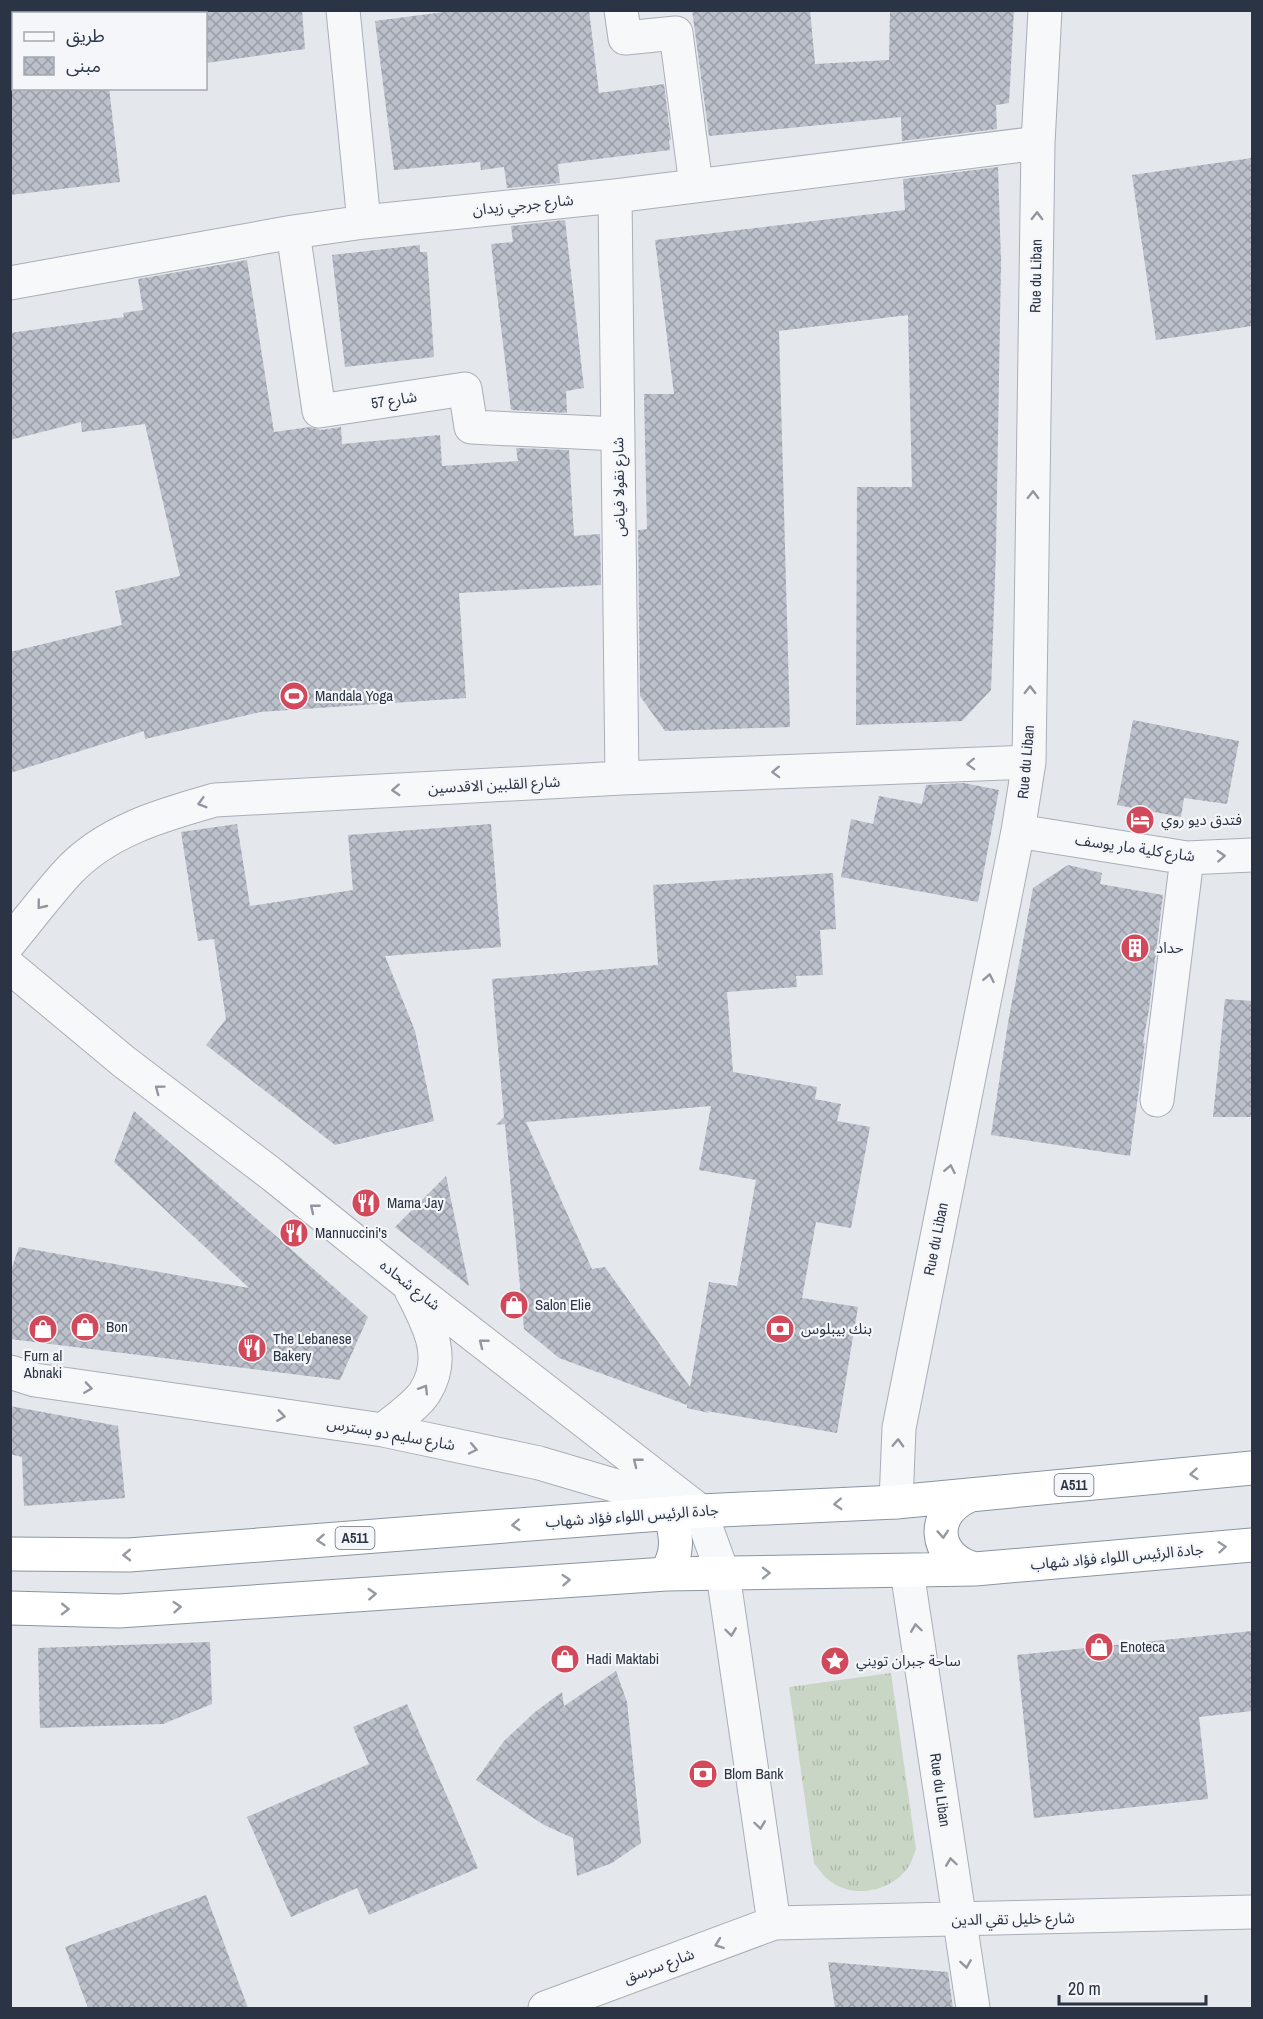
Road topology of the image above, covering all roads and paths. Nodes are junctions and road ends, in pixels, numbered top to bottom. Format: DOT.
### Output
graph roads {
  1 [pos="343,10"];
  2 [pos="621,10"];
  3 [pos="1045,10"];
  4 [pos="1038,143"];
  5 [pos="696,185"];
  6 [pos="615,196"];
  7 [pos="364,222"];
  8 [pos="293,232"];
  9 [pos="10,283"];
  10 [pos="618,434"];
  11 [pos="1029,762"];
  12 [pos="622,778"];
  13 [pos="1018,831"];
  14 [pos="1252,855"];
  15 [pos="1187,858"];
  16 [pos="10,942"];
  17 [pos="10,967"];
  18 [pos="1157,1100"];
  19 [pos="408,1284"];
  20 [pos="10,1372"];
  21 [pos="383,1430"];
  22 [pos="1252,1468"];
  23 [pos="971,1495"];
  24 [pos="896,1502"];
  25 [pos="685,1512"];
  26 [pos="1252,1545"];
  27 [pos="10,1554"];
  28 [pos="975,1569"];
  29 [pos="907,1570"];
  30 [pos="666,1574"];
  31 [pos="723,1574"];
  32 [pos="10,1608"];
  33 [pos="1252,1912"];
  34 [pos="959,1920"];
  35 [pos="774,1923"];
  36 [pos="545,2008"];
  37 [pos="973,2008"];
  1 -- 7 [label="street"];
  2 -- 5 [label="street"];
  3 -- 4 [label="street, Rue du Liban"];
  4 -- 5 [label="street, شارع جرجي زيدان"];
  11 -- 4 [label="street, Rue du Liban, one-way"];
  5 -- 6 [label="street, شارع جرجي زيدان"];
  6 -- 7 [label="street, شارع جرجي زيدان"];
  6 -- 10 [label="street, شارع نقولا فياض"];
  7 -- 8 [label="street, شارع جرجي زيدان"];
  8 -- 9 [label="street, شارع جرجي زيدان"];
  8 -- 10 [label="street, شارع 57"];
  10 -- 12 [label="street, شارع نقولا فياض"];
  11 -- 12 [label="street, شارع القلبين الاقدسين, one-way"];
  11 -- 13 [label="street, Rue du Liban"];
  12 -- 16 [label="street, شارع القلبين الاقدسين, one-way"];
  13 -- 15 [label="street, شارع كلية مار يوسف"];
  24 -- 13 [label="street, Rue du Liban, one-way"];
  15 -- 14 [label="street, شارع كلية مار يوسف, one-way"];
  15 -- 18 [label="street"];
  19 -- 17 [label="street, شارع شحاده, one-way"];
  21 -- 19 [label="street, one-way"];
  25 -- 19 [label="street, شارع شحاده, one-way"];
  20 -- 21 [label="street, شارع سليم دو بسترس, one-way"];
  21 -- 25 [label="street, شارع سليم دو بسترس, one-way"];
  22 -- 23 [label="highway, جادة الرئيس اللواء فؤاد شهاب / A511, one-way"];
  23 -- 24 [label="highway, جادة الرئيس اللواء فؤاد شهاب / A511"];
  23 -- 28 [label="highway, one-way"];
  24 -- 25 [label="highway, جادة الرئيس اللواء فؤاد شهاب / A511, one-way"];
  25 -- 27 [label="highway, جادة الرئيس اللواء فؤاد شهاب / A511, one-way"];
  25 -- 30 [label="highway"];
  25 -- 31 [label="street"];
  28 -- 26 [label="highway, جادة الرئيس اللواء فؤاد شهاب, one-way"];
  28 -- 29 [label="highway, جادة الرئيس اللواء فؤاد شهاب"];
  31 -- 29 [label="highway, جادة الرئيس اللواء فؤاد شهاب, one-way"];
  34 -- 29 [label="street, Rue du Liban, one-way"];
  30 -- 31 [label="highway, جادة الرئيس اللواء فؤاد شهاب"];
  32 -- 30 [label="highway, جادة الرئيس اللواء فؤاد شهاب, one-way"];
  31 -- 35 [label="street, one-way"];
  33 -- 34 [label="street, شارع خليل تقي الدين"];
  34 -- 35 [label="street, شارع خليل تقي الدين"];
  34 -- 37 [label="street, Rue du Liban, one-way"];
  35 -- 36 [label="street, شارع سرسق, one-way"];
}
